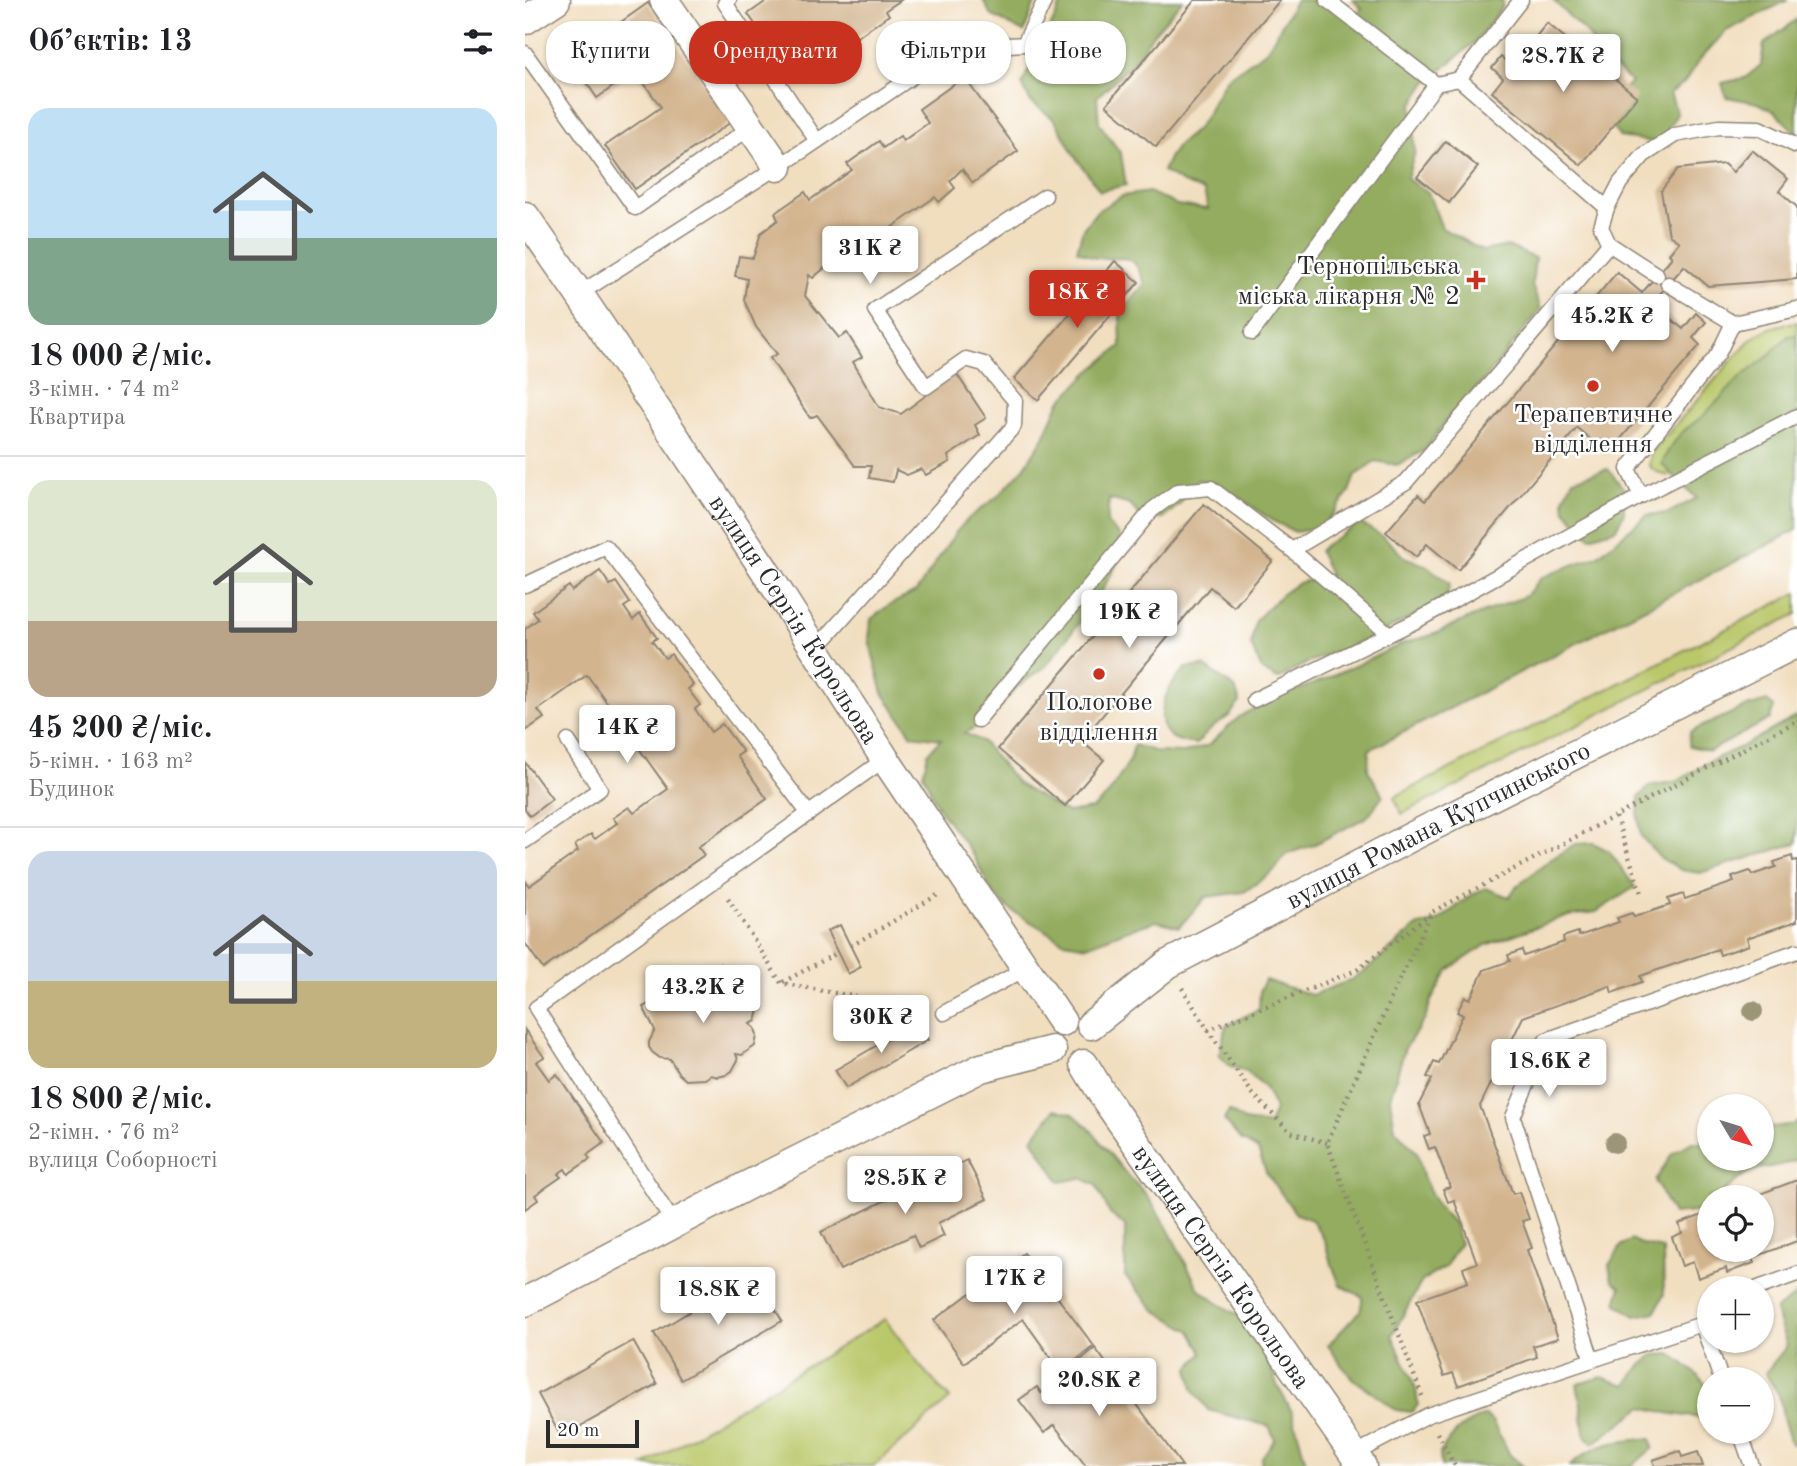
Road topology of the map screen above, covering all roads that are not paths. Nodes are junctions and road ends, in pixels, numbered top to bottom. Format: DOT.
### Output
graph roads {
  1 [pos="556,0"];
  2 [pos="664,0"];
  3 [pos="729,0"];
  4 [pos="1045,0"];
  5 [pos="1327,0"];
  6 [pos="1521,0"];
  7 [pos="525,20"];
  8 [pos="525,53"];
  9 [pos="1459,79"];
  10 [pos="1436,85"];
  11 [pos="751,127"];
  12 [pos="817,141"];
  13 [pos="1797,146"];
  14 [pos="778,167"];
  15 [pos="1045,196"];
  16 [pos="1607,208"];
  17 [pos="525,216"];
  18 [pos="1609,244"];
  19 [pos="579,294"];
  20 [pos="1797,309"];
  21 [pos="1734,323"];
  22 [pos="1252,333"];
  23 [pos="1797,416"];
  24 [pos="1641,496"];
  25 [pos="1292,550"];
  26 [pos="525,586"];
  27 [pos="1389,634"];
  28 [pos="1797,643"];
  29 [pos="815,650"];
  30 [pos="1254,700"];
  31 [pos="978,720"];
  32 [pos="568,741"];
  33 [pos="885,759"];
  34 [pos="809,814"];
  35 [pos="525,841"];
  36 [pos="1797,951"];
  37 [pos="1027,968"];
  38 [pos="530,1004"];
  39 [pos="944,1013"];
  40 [pos="1062,1022"];
  41 [pos="1091,1025"];
  42 [pos="1052,1050"];
  43 [pos="1084,1064"];
  44 [pos="674,1224"];
  45 [pos="1797,1274"];
  46 [pos="1774,1282"];
  47 [pos="525,1303"];
  48 [pos="1697,1323"];
  49 [pos="1592,1360"];
  50 [pos="1744,1444"];
  51 [pos="1358,1460"];
  52 [pos="1752,1466"];
  1 -- 7 [label="street"];
  2 -- 11 [label="street"];
  3 -- 12 [label="lane"];
  4 -- 12 [label="lane"];
  5 -- 10 [label="lane"];
  6 -- 9 [label="lane"];
  8 -- 11 [label="lane"];
  9 -- 10 [label="lane"];
  9 -- 16 [label="lane"];
  10 -- 22 [label="lane"];
  11 -- 14 [label="street"];
  12 -- 14 [label="lane"];
  13 -- 16 [label="lane"];
  14 -- 19 [label="lane"];
  15 -- 29 [label="lane"];
  16 -- 18 [label="lane"];
  17 -- 19 [label="street, вулиця Сергія Корольова"];
  18 -- 21 [label="lane"];
  18 -- 25 [label="lane"];
  19 -- 29 [label="street, вулиця Сергія Корольова"];
  20 -- 21 [label="lane"];
  21 -- 24 [label="lane"];
  23 -- 24 [label="lane"];
  24 -- 27 [label="lane"];
  25 -- 27 [label="lane"];
  25 -- 31 [label="lane"];
  26 -- 34 [label="lane"];
  27 -- 30 [label="lane"];
  28 -- 41 [label="street, вулиця Романа Купчинського"];
  29 -- 33 [label="street, вулиця Сергія Корольова"];
  32 -- 35 [label="lane"];
  33 -- 34 [label="lane"];
  33 -- 37 [label="street, вулиця Сергія Корольова"];
  34 -- 38 [label="lane"];
  36 -- 49 [label="lane"];
  37 -- 39 [label="lane"];
  37 -- 40 [label="street, вулиця Сергія Корольова"];
  38 -- 44 [label="lane"];
  40 -- 41 [label="street"];
  40 -- 42 [label="street"];
  41 -- 43 [label="street"];
  42 -- 43 [label="street"];
  42 -- 44 [label="street"];
  43 -- 51 [label="street, вулиця Сергія Корольова"];
  44 -- 47 [label="street"];
  45 -- 46 [label="lane"];
  48 -- 49 [label="lane"];
  49 -- 51 [label="lane"];
  50 -- 52 [label="lane"];
}
